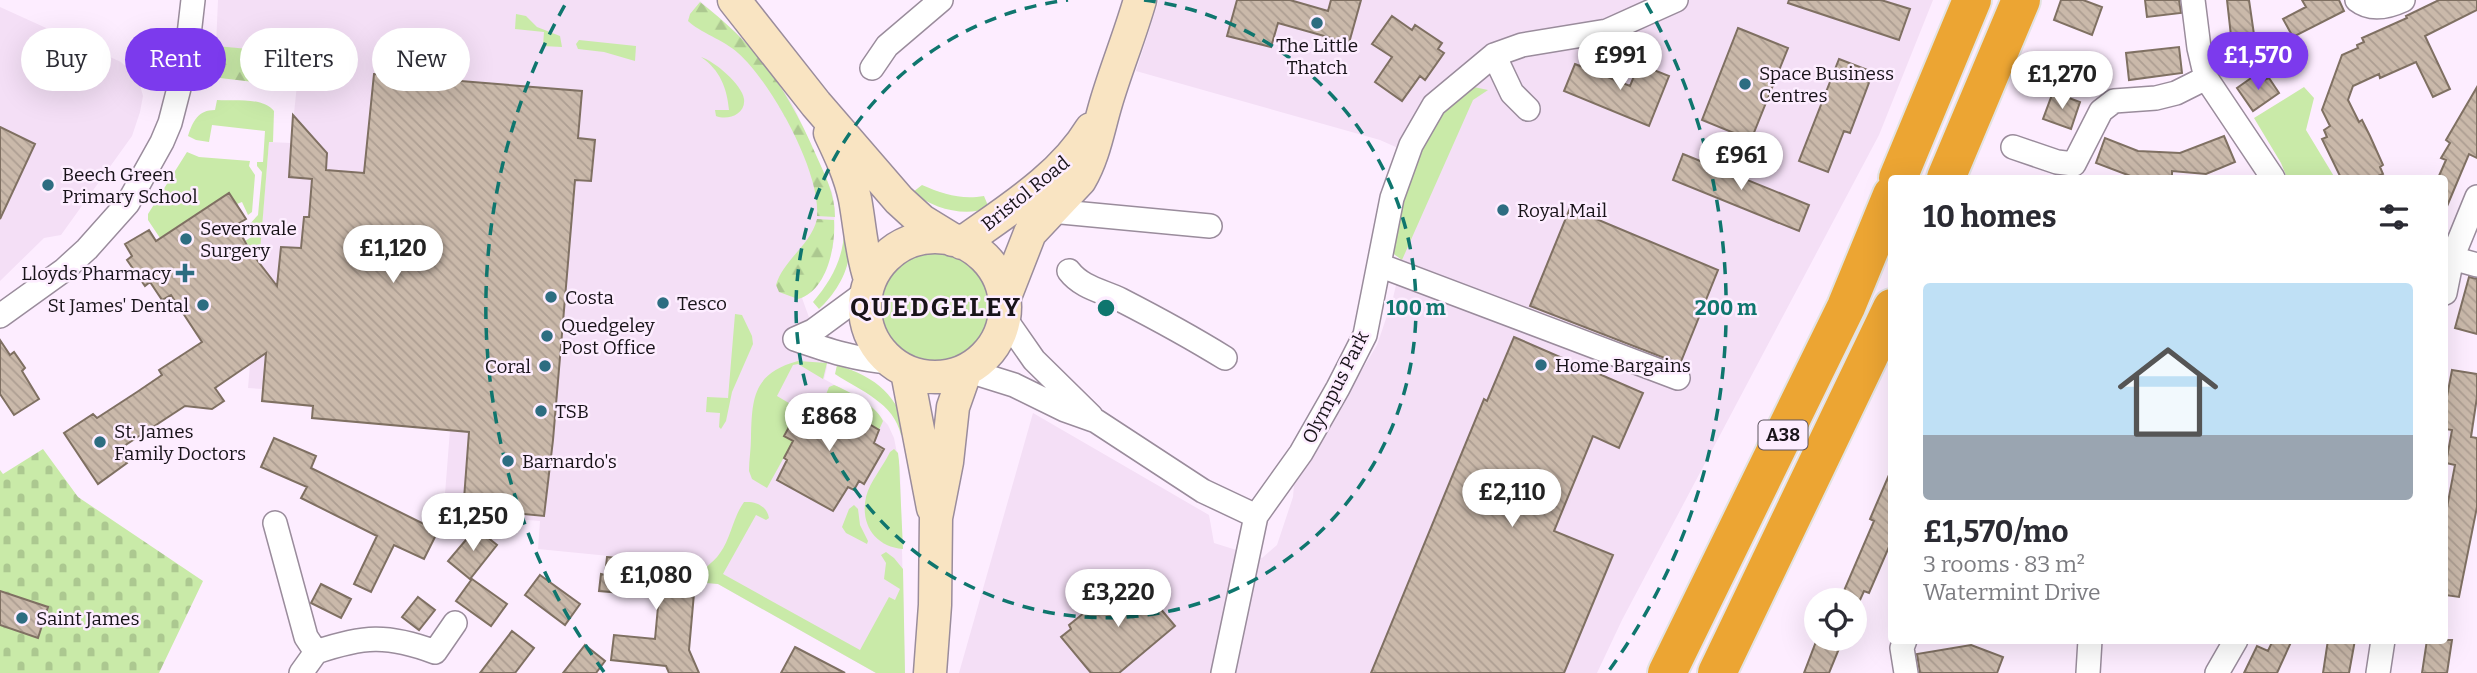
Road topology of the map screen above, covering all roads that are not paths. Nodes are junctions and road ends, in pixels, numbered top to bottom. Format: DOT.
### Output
graph roads {
  1 [pos="192,0"];
  2 [pos="734,0"];
  3 [pos="941,0"];
  4 [pos="1140,0"];
  5 [pos="1676,0"];
  6 [pos="1972,0"];
  7 [pos="2021,0"];
  8 [pos="2193,0"];
  9 [pos="2357,0"];
  10 [pos="2403,0"];
  11 [pos="1494,55"];
  12 [pos="872,68"];
  13 [pos="2206,78"];
  14 [pos="816,104"];
  15 [pos="1106,104"];
  16 [pos="1528,109"];
  17 [pos="2013,147"];
  18 [pos="1899,175"];
  19 [pos="1947,175"];
  20 [pos="2271,175"];
  21 [pos="2477,197"];
  22 [pos="1888,205"];
  23 [pos="1051,211"];
  24 [pos="1210,226"];
  25 [pos="958,241"];
  26 [pos="2452,258"];
  27 [pos="1378,265"];
  28 [pos="2477,265"];
  29 [pos="1069,271"];
  30 [pos="2448,278"];
  31 [pos="868,285"];
  32 [pos="1004,307"];
  33 [pos="0,316"];
  34 [pos="1888,316"];
  35 [pos="1225,358"];
  36 [pos="899,367"];
  37 [pos="966,370"];
  38 [pos="1678,377"];
  39 [pos="1096,421"];
  40 [pos="1256,516"];
  41 [pos="936,519"];
  42 [pos="275,523"];
  43 [pos="455,623"];
  44 [pos="1904,644"];
  45 [pos="2090,644"];
  46 [pos="2234,644"];
  47 [pos="2382,644"];
  48 [pos="316,653"];
  49 [pos="301,673"];
  50 [pos="930,673"];
  51 [pos="1223,673"];
  52 [pos="1667,673"];
  53 [pos="1717,673"];
  54 [pos="1906,673"];
  55 [pos="2088,673"];
  56 [pos="2217,673"];
  57 [pos="2378,673"];
  1 -- 33 [label="street"];
  2 -- 14 [label="main road"];
  3 -- 12 [label="street"];
  4 -- 15 [label="main road, Bristol Road"];
  5 -- 11 [label="street, Olympus Park"];
  6 -- 18 [label="highway"];
  7 -- 19 [label="highway"];
  8 -- 13 [label="street"];
  9 -- 10 [label="street"];
  11 -- 16 [label="street"];
  11 -- 27 [label="street, Olympus Park"];
  13 -- 17 [label="street"];
  13 -- 20 [label="street"];
  14 -- 25 [label="main road"];
  14 -- 31 [label="main road"];
  15 -- 23 [label="main road, Bristol Road"];
  15 -- 25 [label="main road, Bristol Road"];
  21 -- 26 [label="street"];
  22 -- 52 [label="highway, A38"];
  23 -- 24 [label="street"];
  23 -- 32 [label="main road, Bristol Road"];
  25 -- 31 [label="main road"];
  25 -- 32 [label="main road"];
  26 -- 28 [label="street"];
  26 -- 30 [label="street"];
  27 -- 38 [label="street"];
  27 -- 40 [label="street, Olympus Park"];
  29 -- 35 [label="street"];
  31 -- 36 [label="main road"];
  31 -- 36 [label="street"];
  32 -- 37 [label="main road"];
  32 -- 39 [label="street"];
  34 -- 53 [label="highway, A38"];
  36 -- 37 [label="main road"];
  36 -- 41 [label="main road"];
  37 -- 39 [label="street"];
  37 -- 41 [label="main road"];
  39 -- 40 [label="street"];
  40 -- 51 [label="street, Olympus Park"];
  41 -- 50 [label="main road"];
  42 -- 48 [label="street"];
  43 -- 48 [label="street"];
  44 -- 54 [label="street"];
  45 -- 55 [label="street"];
  46 -- 56 [label="street"];
  47 -- 57 [label="street"];
  48 -- 49 [label="street"];
}
